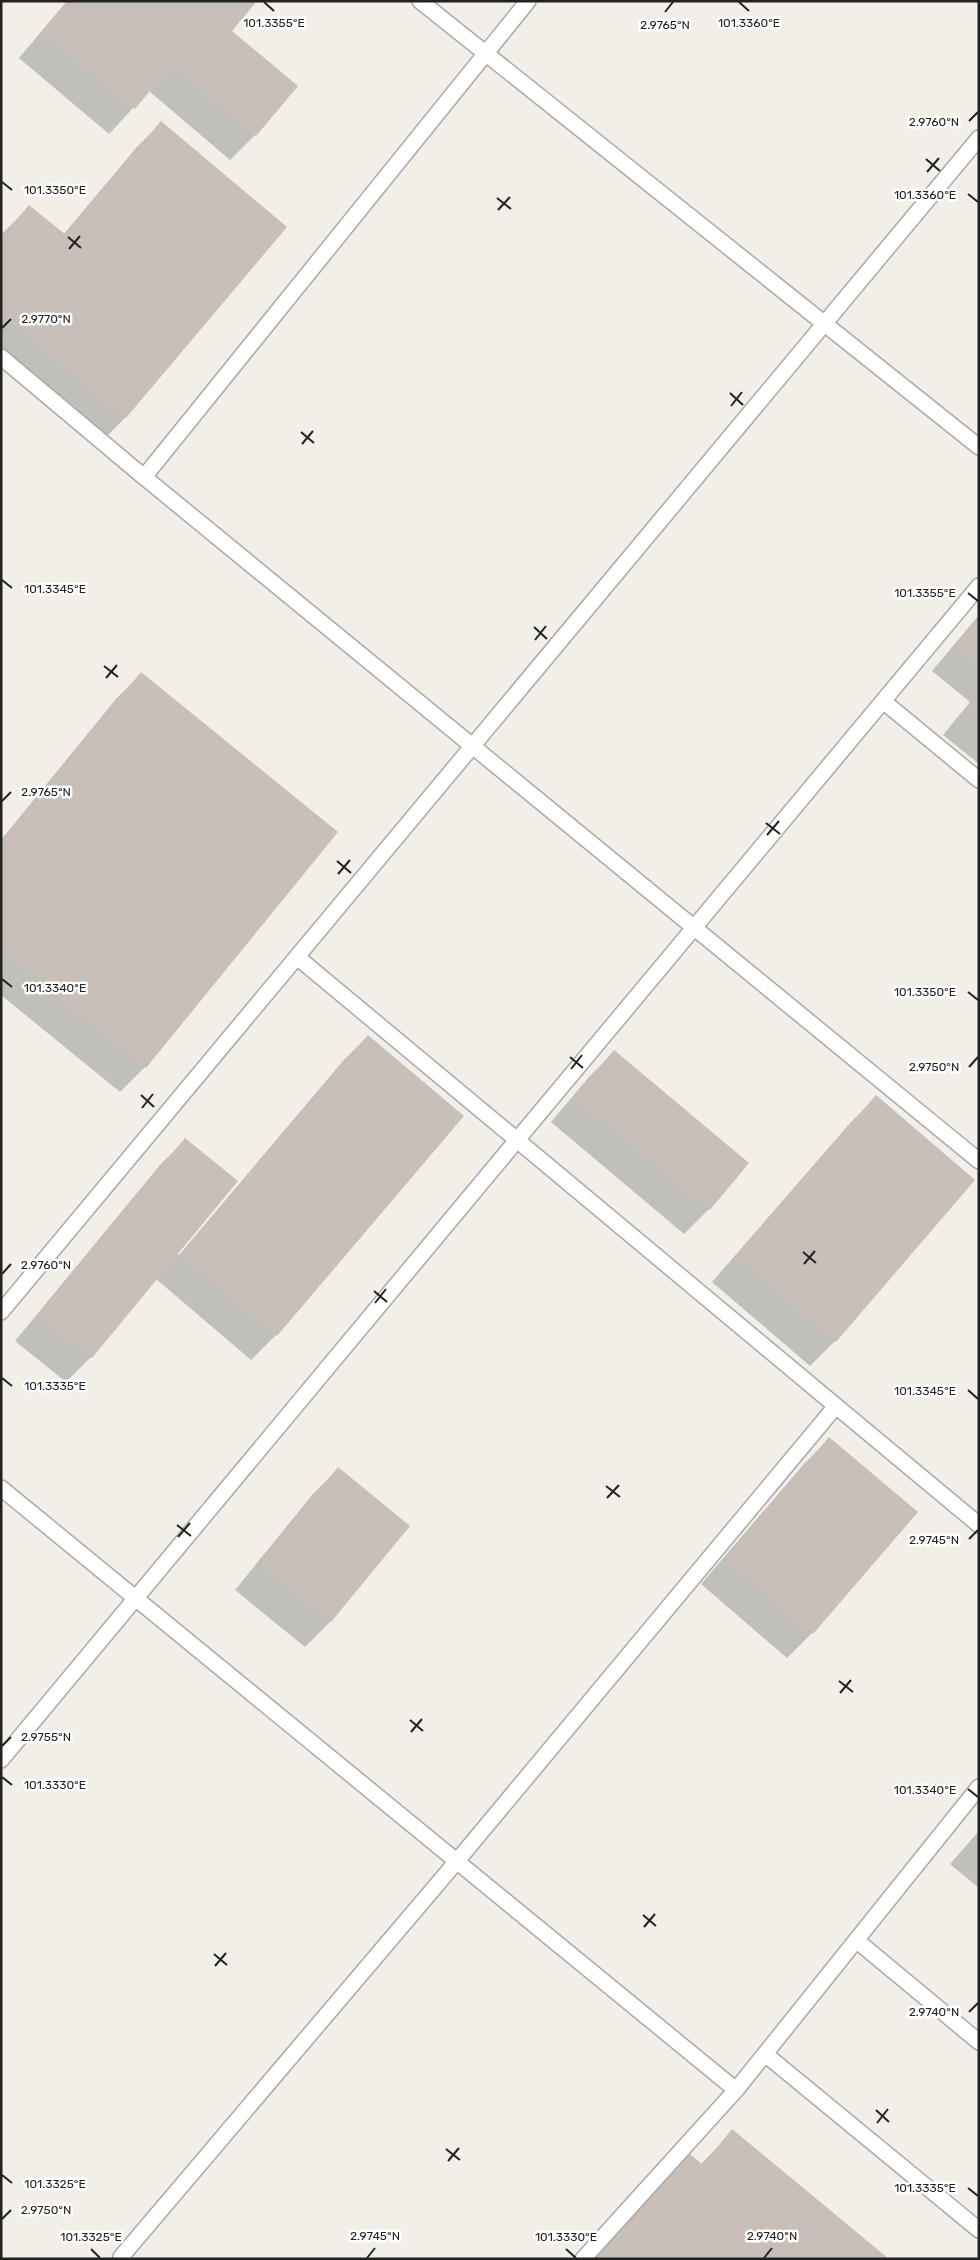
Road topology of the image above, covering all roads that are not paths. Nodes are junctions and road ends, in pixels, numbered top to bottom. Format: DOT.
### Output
graph roads {
  1 [pos="420,1"];
  2 [pos="528,1"];
  3 [pos="484,54"];
  4 [pos="979,138"];
  5 [pos="824,324"];
  6 [pos="1,357"];
  7 [pos="979,447"];
  8 [pos="144,477"];
  9 [pos="979,586"];
  10 [pos="883,701"];
  11 [pos="472,746"];
  12 [pos="979,780"];
  13 [pos="694,928"];
  14 [pos="297,957"];
  15 [pos="517,1140"];
  16 [pos="979,1161"];
  17 [pos="1,1312"];
  18 [pos="836,1406"];
  19 [pos="1,1488"];
  20 [pos="979,1525"];
  21 [pos="136,1598"];
  22 [pos="1,1760"];
  23 [pos="979,1787"];
  24 [pos="457,1861"];
  25 [pos="856,1940"];
  26 [pos="977,2037"];
  27 [pos="764,2054"];
  28 [pos="736,2090"];
  29 [pos="979,2230"];
  30 [pos="121,2258"];
  31 [pos="583,2259"];
  1 -- 3 [label="lane"];
  2 -- 3 [label="lane"];
  3 -- 5 [label="lane"];
  3 -- 8 [label="lane"];
  4 -- 5 [label="lane"];
  5 -- 7 [label="lane"];
  5 -- 11 [label="lane"];
  6 -- 8 [label="lane"];
  8 -- 11 [label="lane"];
  9 -- 10 [label="lane"];
  10 -- 12 [label="lane"];
  10 -- 13 [label="lane"];
  11 -- 13 [label="lane"];
  11 -- 14 [label="lane"];
  13 -- 15 [label="lane"];
  13 -- 16 [label="lane"];
  14 -- 15 [label="lane"];
  14 -- 17 [label="lane"];
  15 -- 18 [label="lane"];
  15 -- 21 [label="lane"];
  18 -- 20 [label="lane"];
  18 -- 24 [label="lane"];
  19 -- 21 [label="lane"];
  21 -- 22 [label="lane"];
  21 -- 24 [label="lane"];
  23 -- 25 [label="lane"];
  24 -- 28 [label="lane"];
  24 -- 30 [label="lane"];
  25 -- 26 [label="lane"];
  25 -- 27 [label="lane"];
  27 -- 28 [label="lane"];
  27 -- 29 [label="lane"];
  28 -- 31 [label="lane"];
}
